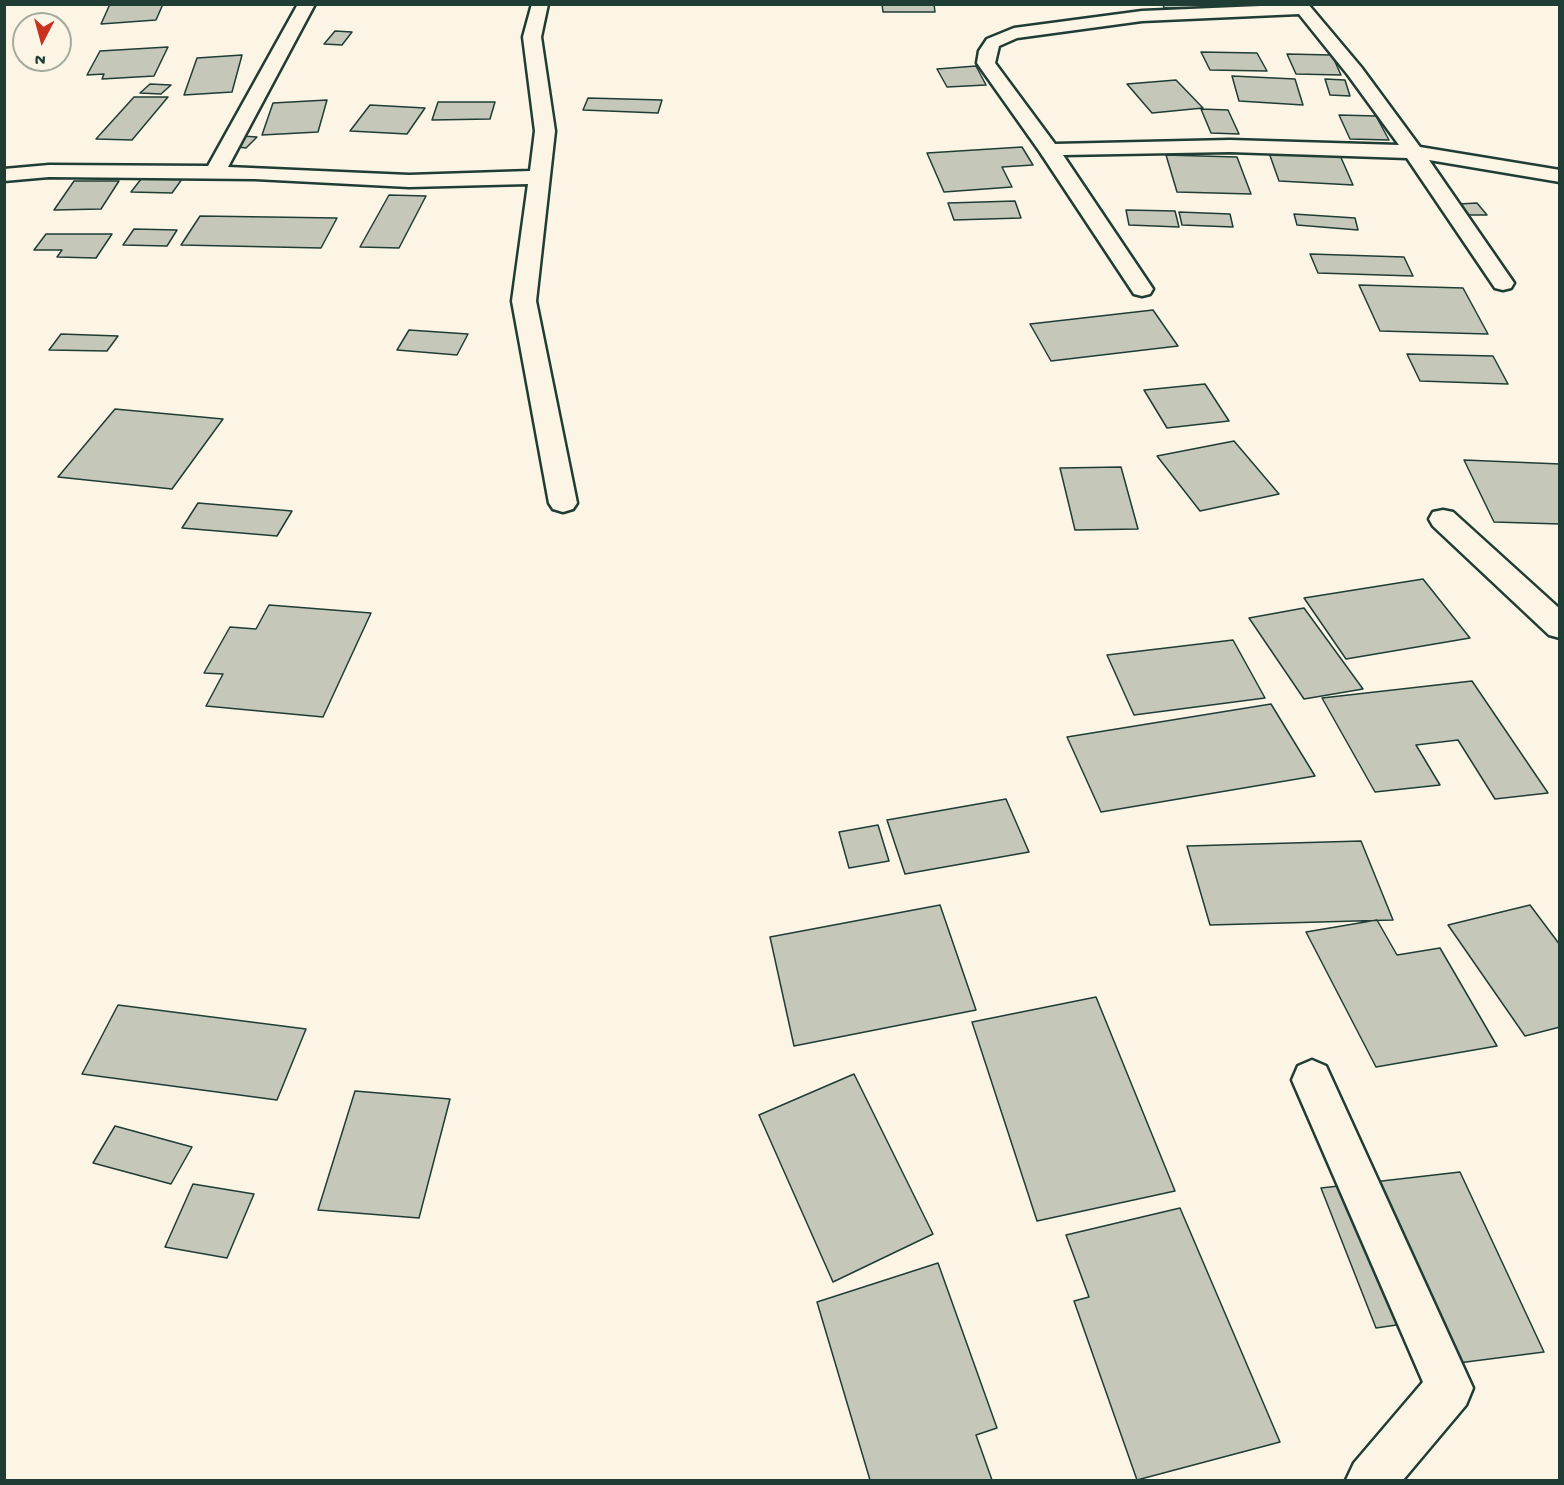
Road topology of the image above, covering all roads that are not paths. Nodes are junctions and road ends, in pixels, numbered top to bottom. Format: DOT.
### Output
graph roads {
  1 [pos="307,4"];
  2 [pos="540,4"];
  3 [pos="1301,7"];
  4 [pos="1049,150"];
  5 [pos="1414,152"];
  6 [pos="215,172"];
  7 [pos="4,175"];
  8 [pos="1560,176"];
  9 [pos="540,177"];
  10 [pos="1503,283"];
  11 [pos="1142,289"];
  12 [pos="563,503"];
  13 [pos="1443,519"];
  14 [pos="1560,627"];
  15 [pos="1312,1080"];
  16 [pos="1371,1480"];
  1 -- 6 [label="street"];
  2 -- 9 [label="street"];
  3 -- 4 [label="street"];
  3 -- 5 [label="street"];
  4 -- 5 [label="street"];
  4 -- 11 [label="street"];
  5 -- 8 [label="street"];
  5 -- 10 [label="street"];
  6 -- 7 [label="street"];
  6 -- 9 [label="street"];
  9 -- 12 [label="street"];
  13 -- 14 [label="street"];
  15 -- 16 [label="street"];
}
